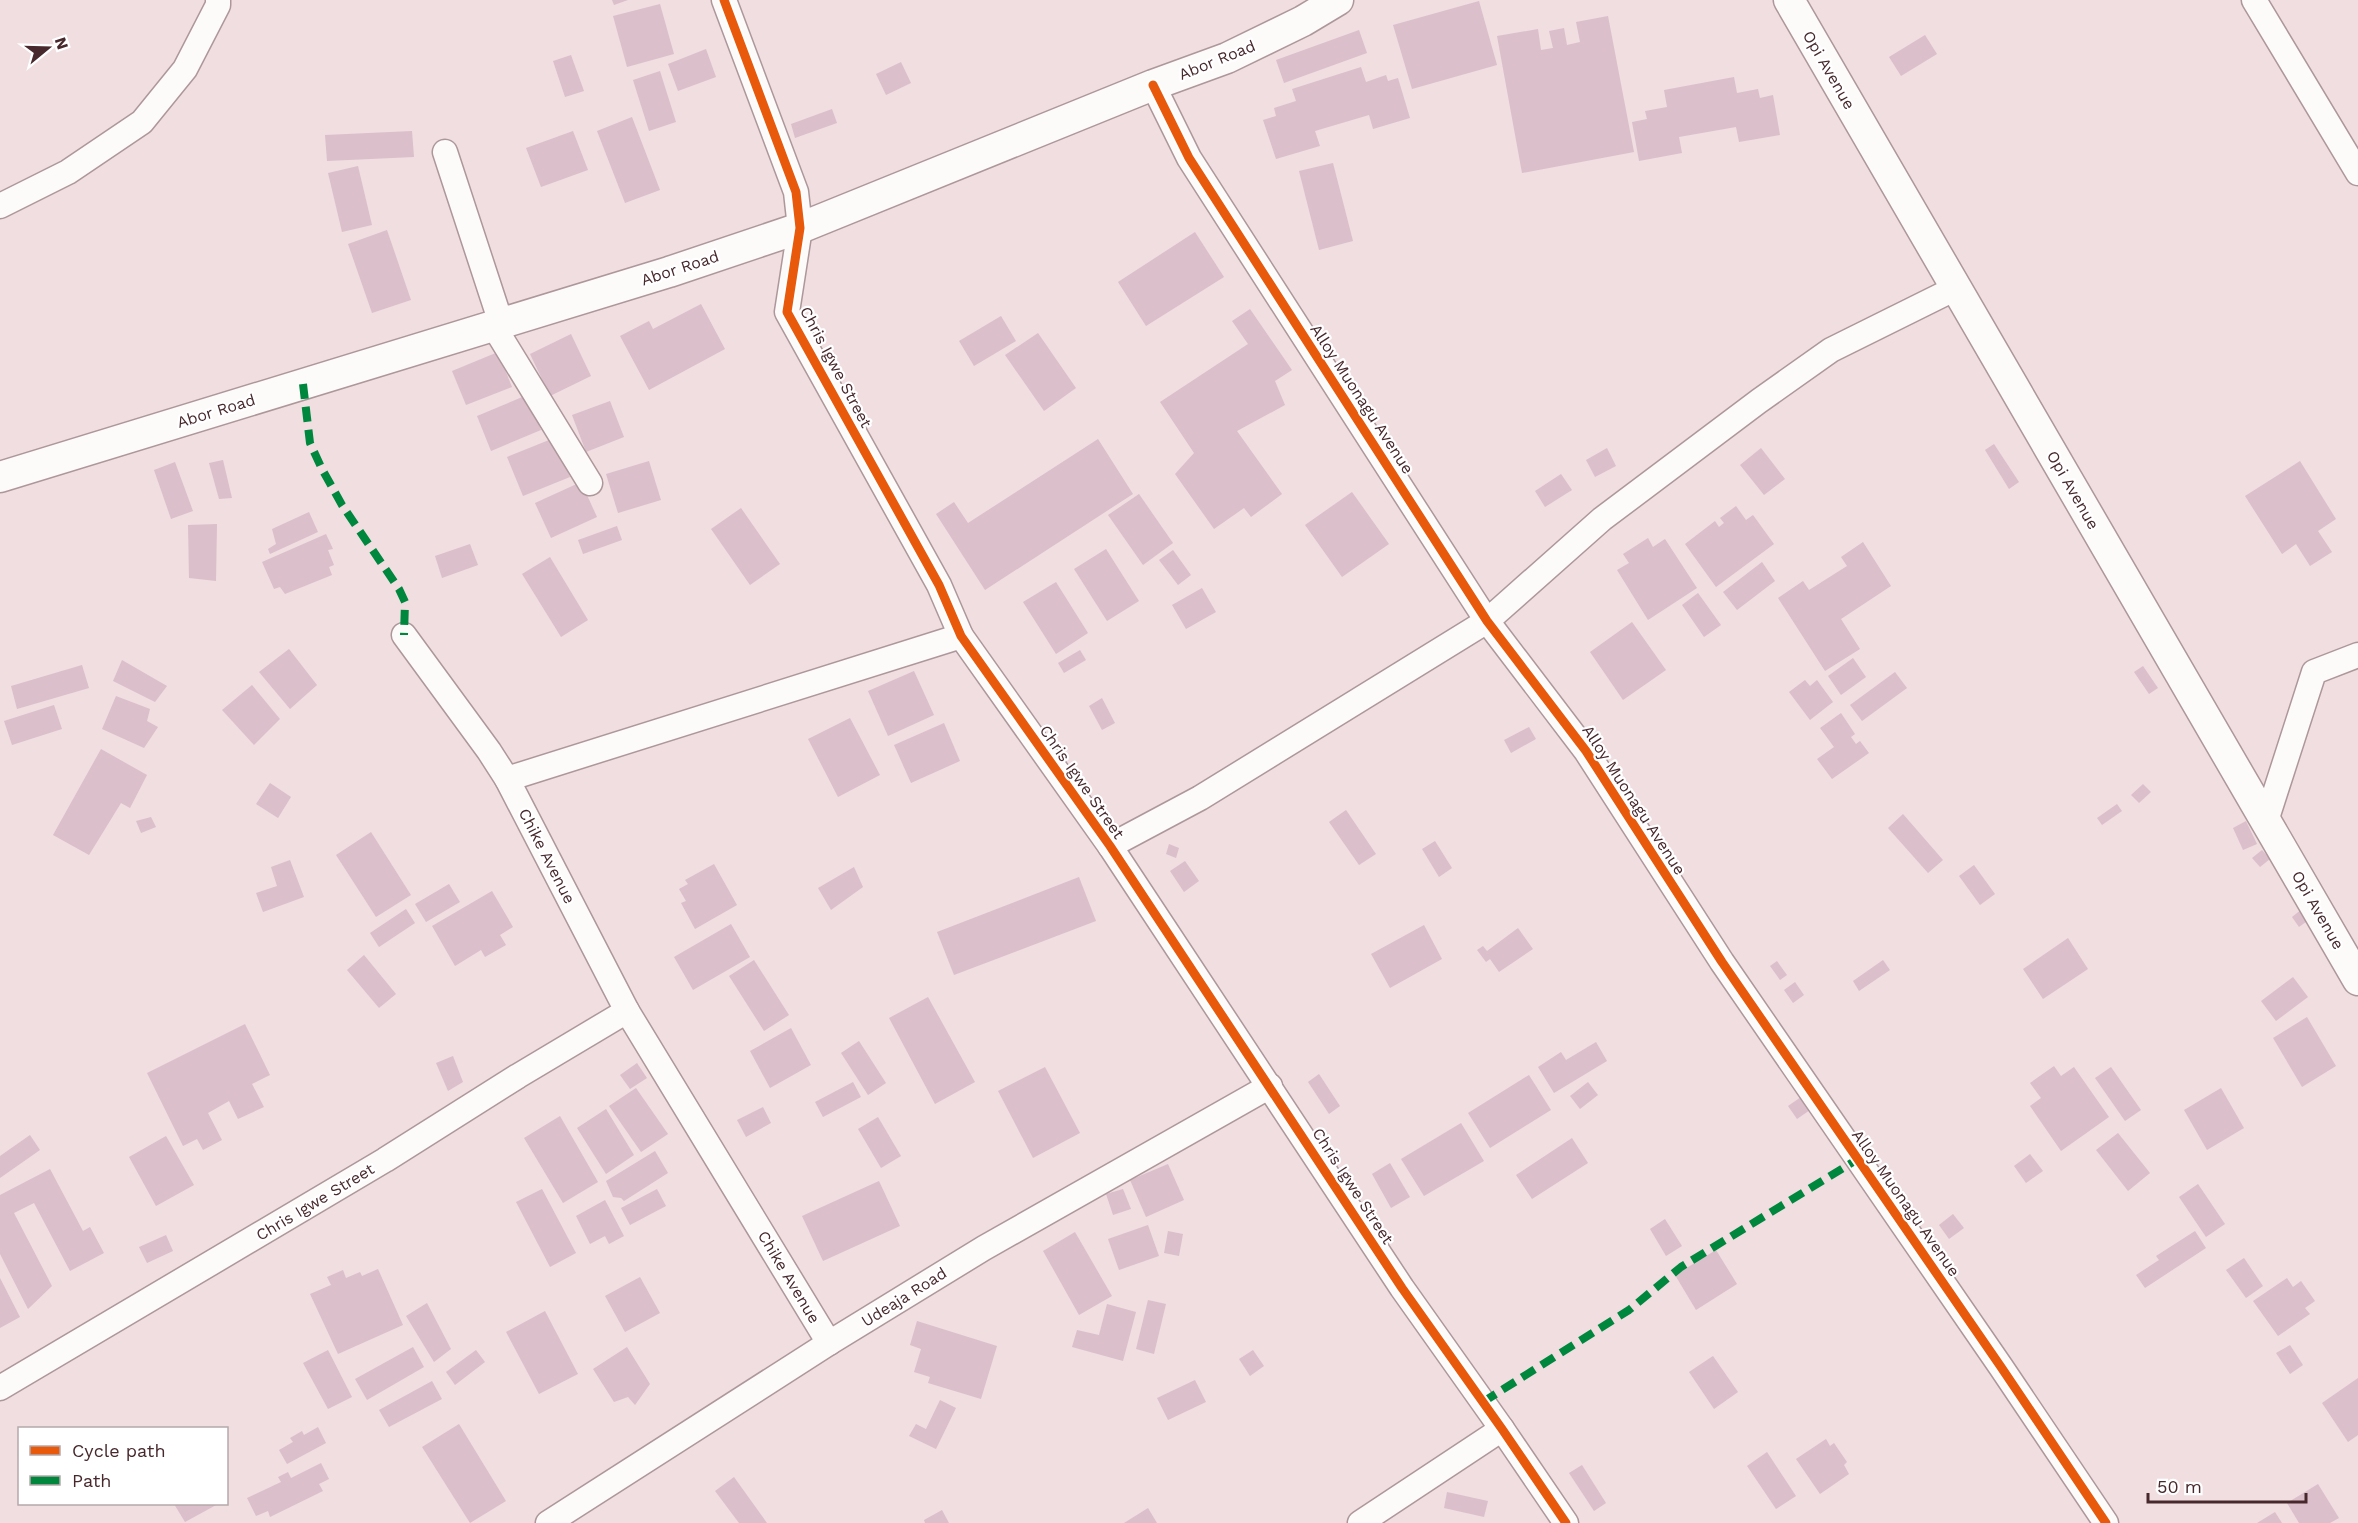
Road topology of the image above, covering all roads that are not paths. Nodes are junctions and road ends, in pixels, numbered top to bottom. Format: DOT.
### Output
graph roads {
  1 [pos="218,0"];
  2 [pos="724,0"];
  3 [pos="1338,0"];
  4 [pos="1789,0"];
  5 [pos="2254,0"];
  6 [pos="1303,11"];
  7 [pos="1153,85"];
  8 [pos="445,152"];
  9 [pos="2358,172"];
  10 [pos="0,206"];
  11 [pos="800,228"];
  12 [pos="1956,288"];
  13 [pos="497,324"];
  14 [pos="0,477"];
  15 [pos="590,483"];
  16 [pos="1487,621"];
  17 [pos="404,635"];
  18 [pos="961,636"];
  19 [pos="2358,655"];
  20 [pos="507,779"];
  21 [pos="2266,821"];
  22 [pos="1110,846"];
  23 [pos="2358,980"];
  24 [pos="627,1011"];
  25 [pos="1270,1086"];
  26 [pos="829,1343"];
  27 [pos="0,1388"];
  28 [pos="1502,1429"];
  29 [pos="548,1523"];
  30 [pos="1360,1523"];
  31 [pos="1566,1523"];
  32 [pos="2106,1523"];
  1 -- 10 [label="street"];
  2 -- 11 [label="street, Chris Igwe Street"];
  3 -- 6 [label="street, Abor Road"];
  4 -- 12 [label="street, Opi Avenue"];
  5 -- 9 [label="street"];
  6 -- 7 [label="street, Abor Road"];
  7 -- 11 [label="street, Abor Road"];
  7 -- 16 [label="street, Alloy Muonagu Avenue"];
  8 -- 13 [label="street"];
  11 -- 13 [label="street, Abor Road"];
  11 -- 18 [label="street, Chris Igwe Street"];
  12 -- 16 [label="street"];
  12 -- 21 [label="street, Opi Avenue"];
  13 -- 14 [label="street, Abor Road"];
  13 -- 15 [label="street"];
  16 -- 22 [label="street"];
  16 -- 32 [label="street, Alloy Muonagu Avenue"];
  17 -- 20 [label="street, Chike Avenue"];
  18 -- 20 [label="street"];
  18 -- 22 [label="street, Chris Igwe Street"];
  19 -- 21 [label="street"];
  20 -- 24 [label="street, Chike Avenue"];
  21 -- 23 [label="street, Opi Avenue"];
  22 -- 25 [label="street, Chris Igwe Street"];
  24 -- 26 [label="street, Chike Avenue"];
  24 -- 27 [label="street, Chris Igwe Street"];
  25 -- 26 [label="street, Udeaja Road"];
  25 -- 28 [label="street, Chris Igwe Street"];
  26 -- 29 [label="street, Udeaja Road"];
  28 -- 30 [label="street"];
  28 -- 31 [label="street, Chris Igwe Street"];
}
